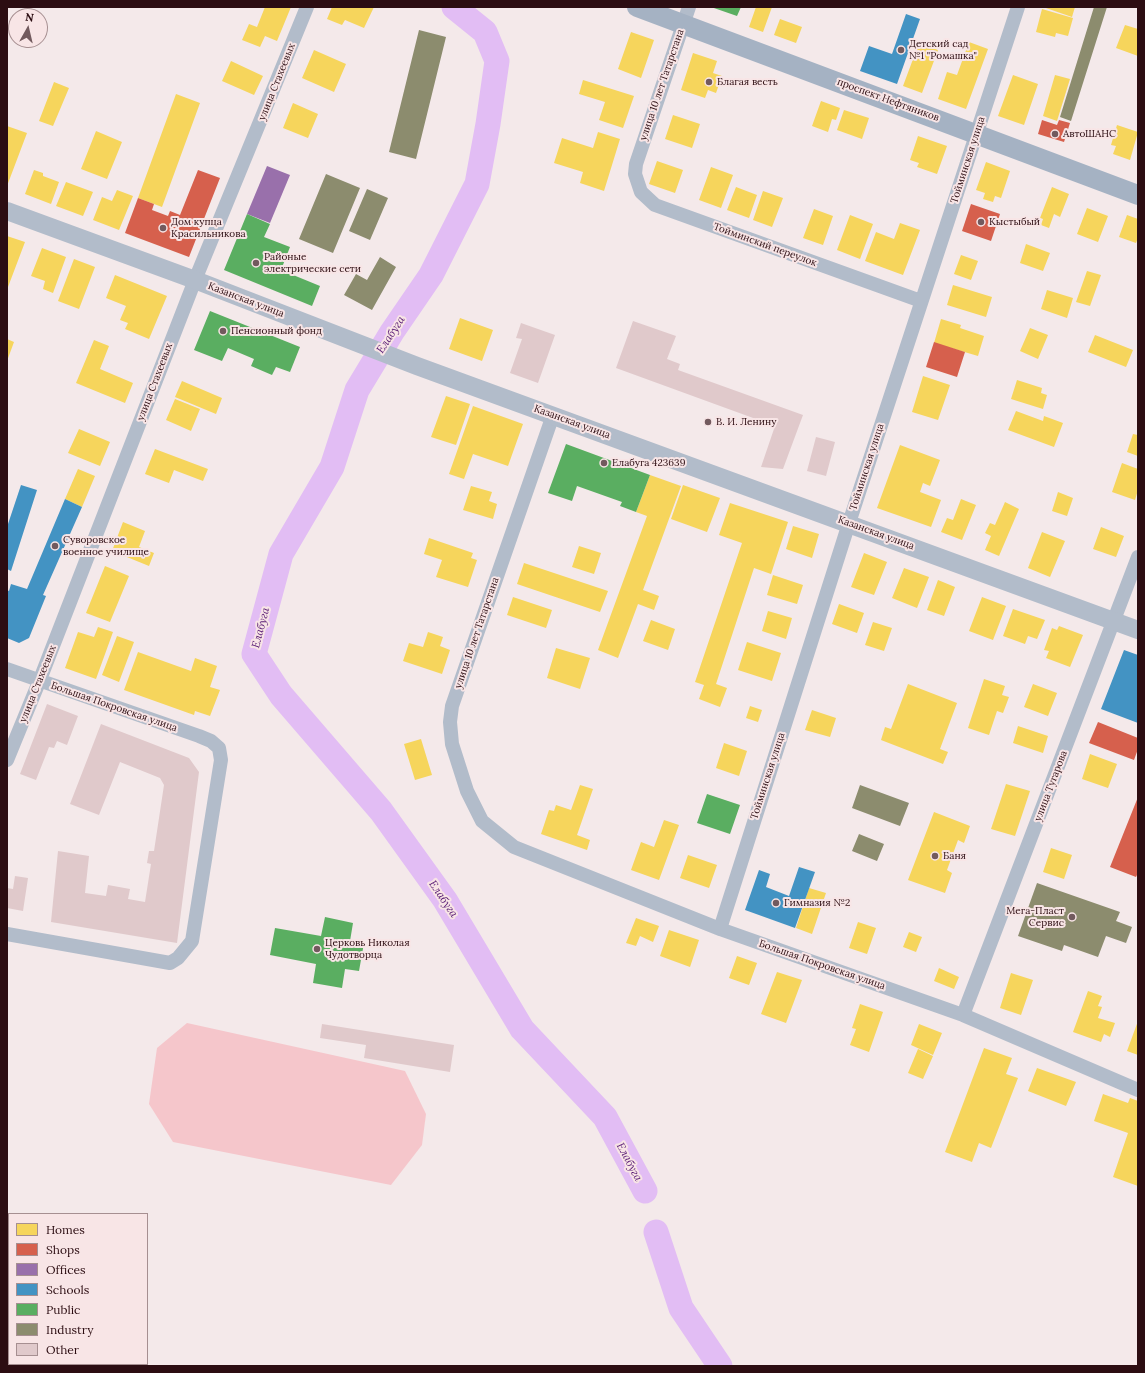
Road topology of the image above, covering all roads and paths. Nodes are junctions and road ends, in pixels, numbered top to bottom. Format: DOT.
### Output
graph roads {
  1 [pos="307,7"];
  2 [pos="637,7"];
  3 [pos="1018,7"];
  4 [pos="686,15"];
  5 [pos="977,133"];
  6 [pos="636,164"];
  7 [pos="1138,195"];
  8 [pos="7,211"];
  9 [pos="195,280"];
  10 [pos="921,301"];
  11 [pos="553,415"];
  12 [pos="849,523"];
  13 [pos="1138,557"];
  14 [pos="1115,621"];
  15 [pos="1138,630"];
  16 [pos="7,669"];
  17 [pos="39,682"];
  18 [pos="7,760"];
  19 [pos="507,841"];
  20 [pos="720,929"];
  21 [pos="7,934"];
  22 [pos="963,1015"];
  23 [pos="1138,1090"];
  1 -- 9 [label="street, улица Стахеевых"];
  2 -- 4 [label="main road, проспект Нефтяников"];
  3 -- 5 [label="street, Тойминская улица"];
  4 -- 5 [label="main road, проспект Нефтяников"];
  4 -- 6 [label="street, улица 10 лет Татарстана"];
  5 -- 7 [label="main road, проспект Нефтяников"];
  5 -- 10 [label="street, Тойминская улица"];
  6 -- 10 [label="street, Тойминский переулок"];
  8 -- 9 [label="street, Казанская улица"];
  9 -- 11 [label="street, Казанская улица"];
  9 -- 17 [label="street, улица Стахеевых"];
  10 -- 12 [label="street, Тойминская улица"];
  11 -- 12 [label="street, Казанская улица"];
  11 -- 19 [label="street, улица 10 лет Татарстана"];
  12 -- 14 [label="street, Казанская улица"];
  12 -- 20 [label="street, Тойминская улица"];
  13 -- 14 [label="street, улица Тугарова"];
  14 -- 15 [label="street, Казанская улица"];
  14 -- 22 [label="street, улица Тугарова"];
  16 -- 17 [label="street, Большая Покровская улица"];
  17 -- 18 [label="street, улица Стахеевых"];
  17 -- 21 [label="street, Большая Покровская улица"];
  19 -- 20 [label="street, Большая Покровская улица"];
  20 -- 22 [label="street, Большая Покровская улица"];
  22 -- 23 [label="street, Большая Покровская улица"];
}
